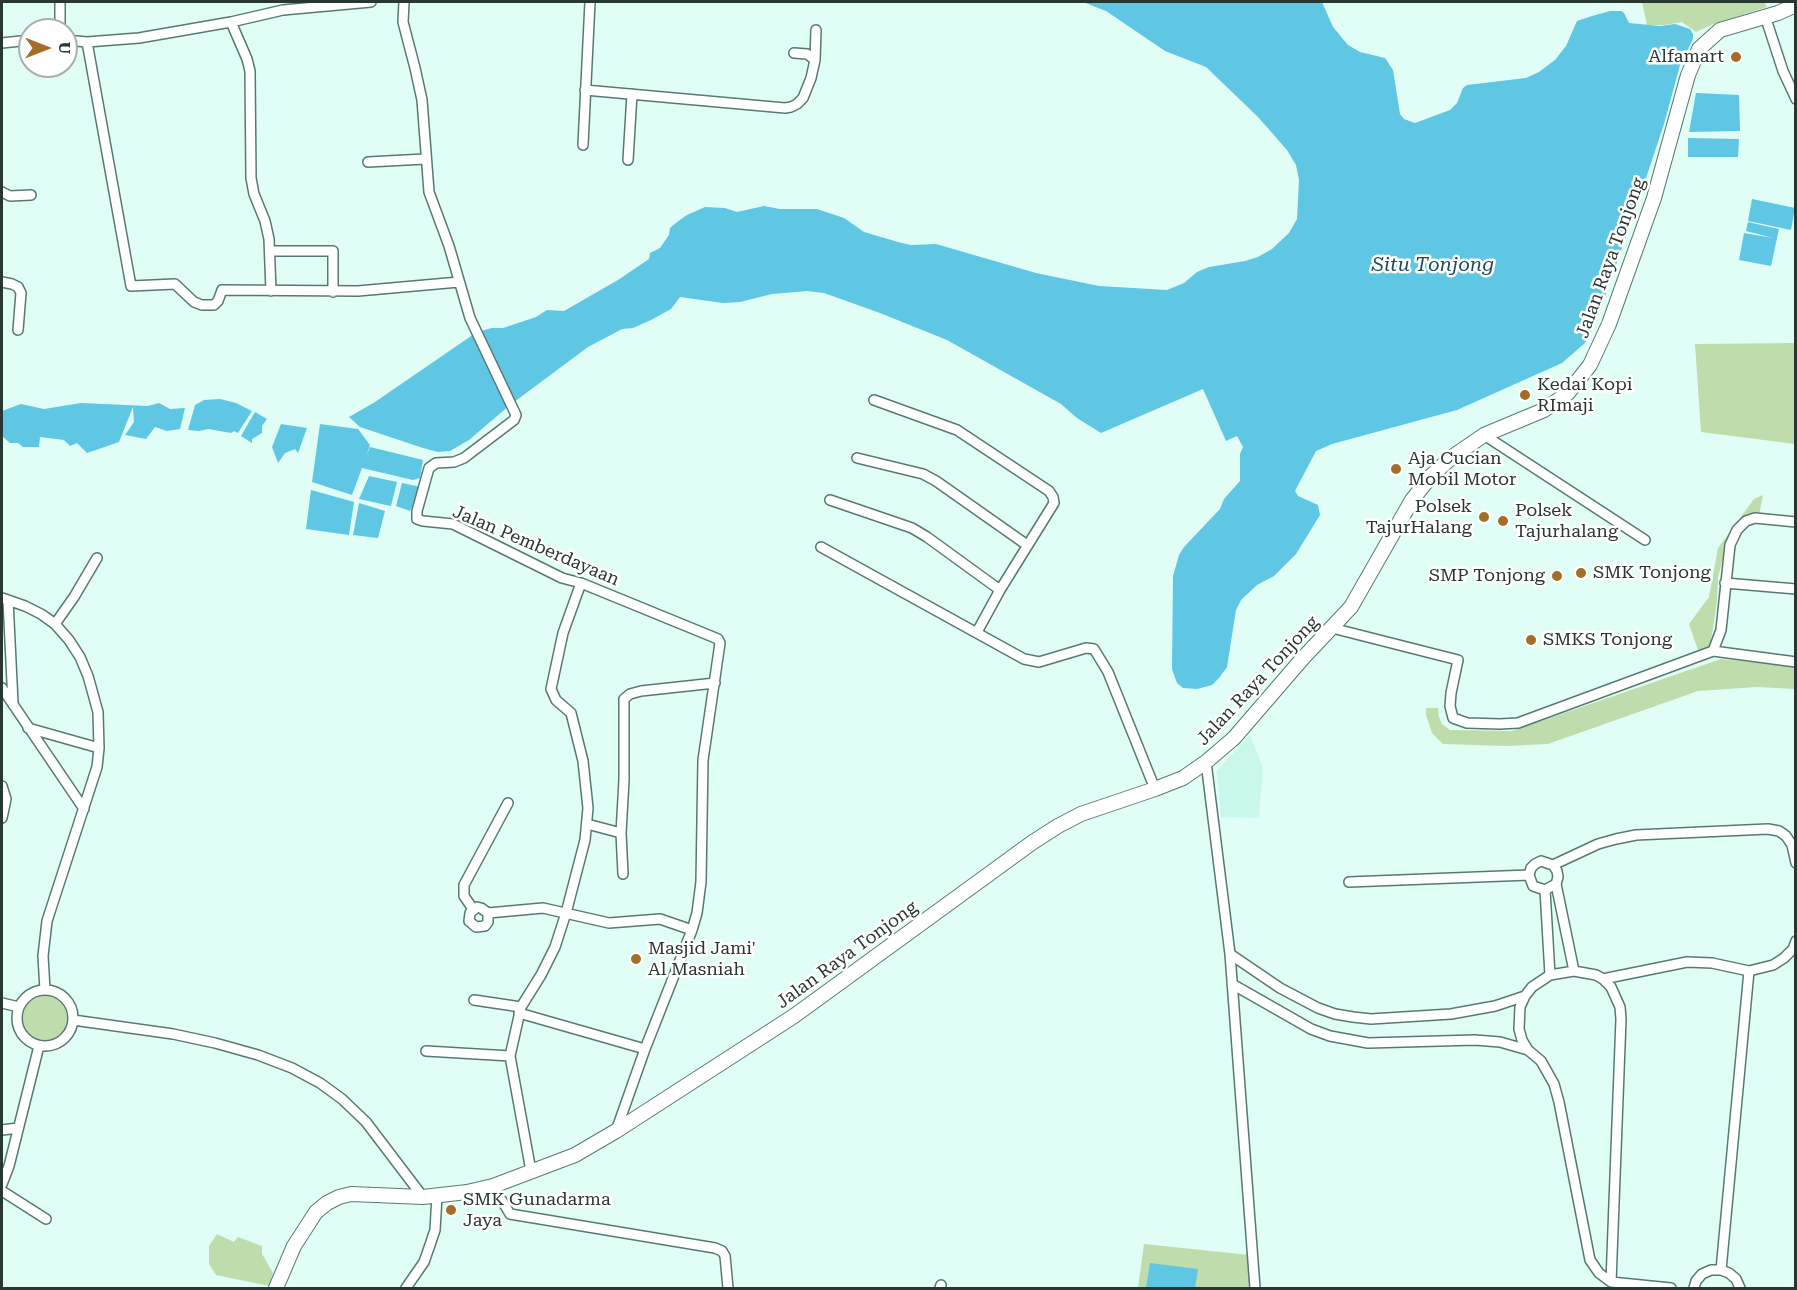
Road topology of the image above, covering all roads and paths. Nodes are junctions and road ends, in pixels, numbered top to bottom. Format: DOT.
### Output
graph roads {
  1 [pos="60,2"];
  2 [pos="371,2"];
  3 [pos="404,2"];
  4 [pos="590,2"];
  5 [pos="1796,5"];
  6 [pos="282,6"];
  7 [pos="1771,10"];
  8 [pos="60,18"];
  9 [pos="231,22"];
  10 [pos="816,30"];
  11 [pos="18,41"];
  12 [pos="78,41"];
  13 [pos="87,42"];
  14 [pos="2,43"];
  15 [pos="794,53"];
  16 [pos="815,60"];
  17 [pos="585,90"];
  18 [pos="632,94"];
  19 [pos="1796,99"];
  20 [pos="583,145"];
  21 [pos="425,159"];
  22 [pos="628,160"];
  23 [pos="368,162"];
  24 [pos="2,192"];
  25 [pos="31,195"];
  26 [pos="270,251"];
  27 [pos="2,282"];
  28 [pos="459,282"];
  29 [pos="271,291"];
  30 [pos="333,292"];
  31 [pos="18,330"];
  32 [pos="874,400"];
  33 [pos="1484,435"];
  34 [pos="857,458"];
  35 [pos="830,500"];
  36 [pos="1796,522"];
  37 [pos="1645,540"];
  38 [pos="1027,545"];
  39 [pos="821,547"];
  40 [pos="97,558"];
  41 [pos="581,583"];
  42 [pos="1725,583"];
  43 [pos="1000,590"];
  44 [pos="1796,590"];
  45 [pos="5,599"];
  46 [pos="55,624"];
  47 [pos="1332,628"];
  48 [pos="977,632"];
  49 [pos="1713,651"];
  50 [pos="1796,662"];
  51 [pos="715,682"];
  52 [pos="2,688"];
  53 [pos="13,705"];
  54 [pos="28,728"];
  55 [pos="99,748"];
  56 [pos="1206,762"];
  57 [pos="2,786"];
  58 [pos="1155,789"];
  59 [pos="508,803"];
  60 [pos="84,809"];
  61 [pos="2,818"];
  62 [pos="587,824"];
  63 [pos="621,833"];
  64 [pos="1796,863"];
  65 [pos="1553,865"];
  66 [pos="623,874"];
  67 [pos="1529,874"];
  68 [pos="1349,882"];
  69 [pos="1556,884"];
  70 [pos="1545,890"];
  71 [pos="473,909"];
  72 [pos="566,913"];
  73 [pos="488,914"];
  74 [pos="692,930"];
  75 [pos="1795,947"];
  76 [pos="1230,954"];
  77 [pos="1749,971"];
  78 [pos="1574,972"];
  79 [pos="1550,975"];
  80 [pos="1603,979"];
  81 [pos="1232,984"];
  82 [pos="45,990"];
  83 [pos="1525,996"];
  84 [pos="474,1000"];
  85 [pos="2,1003"];
  86 [pos="20,1007"];
  87 [pos="520,1010"];
  88 [pos="73,1020"];
  89 [pos="39,1046"];
  90 [pos="645,1049"];
  91 [pos="1528,1050"];
  92 [pos="426,1051"];
  93 [pos="510,1056"];
  94 [pos="18,1128"];
  95 [pos="2,1130"];
  96 [pos="616,1131"];
  97 [pos="531,1171"];
  98 [pos="2,1184"];
  99 [pos="493,1186"];
  100 [pos="2,1191"];
  101 [pos="430,1196"];
  102 [pos="46,1220"];
  103 [pos="1721,1270"];
  104 [pos="1611,1282"];
  105 [pos="276,1288"];
  106 [pos="406,1288"];
  107 [pos="728,1288"];
  108 [pos="1255,1288"];
  109 [pos="1671,1288"];
  110 [pos="1694,1288"];
  111 [pos="1740,1288"];
  1 -- 8 [label="street"];
  2 -- 6 [label="street"];
  3 -- 21 [label="street, Jalan Pemberdayaan"];
  4 -- 17 [label="street"];
  5 -- 7 [label="main road, Jalan Raya Tonjong"];
  6 -- 9 [label="street"];
  7 -- 19 [label="street"];
  7 -- 33 [label="main road, Jalan Raya Tonjong"];
  9 -- 13 [label="street"];
  9 -- 26 [label="street"];
  10 -- 16 [label="street"];
  11 -- 14 [label="street"];
  12 -- 13 [label="street"];
  13 -- 29 [label="street"];
  15 -- 16 [label="street"];
  16 -- 18 [label="street"];
  17 -- 18 [label="street"];
  17 -- 20 [label="street"];
  18 -- 22 [label="street"];
  21 -- 23 [label="street"];
  21 -- 28 [label="street, Jalan Pemberdayaan"];
  24 -- 25 [label="street"];
  26 -- 29 [label="street"];
  26 -- 30 [label="street"];
  27 -- 31 [label="street"];
  28 -- 30 [label="street"];
  28 -- 41 [label="street, Jalan Pemberdayaan"];
  29 -- 30 [label="street"];
  32 -- 38 [label="street"];
  33 -- 37 [label="street"];
  33 -- 47 [label="main road, Jalan Raya Tonjong"];
  34 -- 38 [label="street"];
  35 -- 43 [label="street"];
  36 -- 42 [label="street"];
  38 -- 43 [label="street"];
  39 -- 48 [label="street"];
  40 -- 46 [label="street"];
  41 -- 51 [label="street, Jalan Pemberdayaan"];
  41 -- 62 [label="street"];
  42 -- 44 [label="street"];
  42 -- 49 [label="street"];
  43 -- 48 [label="street"];
  45 -- 46 [label="street"];
  45 -- 53 [label="street"];
  46 -- 55 [label="street"];
  47 -- 49 [label="street"];
  47 -- 56 [label="main road, Jalan Raya Tonjong"];
  48 -- 58 [label="street"];
  49 -- 50 [label="street"];
  51 -- 63 [label="street"];
  51 -- 74 [label="street, Jalan Pemberdayaan"];
  52 -- 53 [label="street"];
  53 -- 54 [label="street"];
  54 -- 55 [label="street"];
  54 -- 60 [label="street"];
  55 -- 60 [label="street"];
  56 -- 58 [label="main road, Jalan Raya Tonjong"];
  56 -- 76 [label="street"];
  57 -- 61 [label="street"];
  58 -- 96 [label="main road, Jalan Raya Tonjong"];
  59 -- 71 [label="street"];
  60 -- 82 [label="street"];
  62 -- 63 [label="street"];
  62 -- 72 [label="street"];
  63 -- 66 [label="street"];
  64 -- 65 [label="street"];
  65 -- 67 [label="street"];
  65 -- 69 [label="street"];
  67 -- 68 [label="street"];
  67 -- 70 [label="street"];
  69 -- 70 [label="street"];
  69 -- 78 [label="street"];
  70 -- 79 [label="street"];
  71 -- 73 [label="street"];
  71 -- 73 [label="street"];
  72 -- 73 [label="street"];
  72 -- 74 [label="street"];
  72 -- 87 [label="street"];
  74 -- 90 [label="street, Jalan Pemberdayaan"];
  75 -- 77 [label="street"];
  76 -- 81 [label="street"];
  76 -- 83 [label="street"];
  77 -- 80 [label="street"];
  77 -- 103 [label="street"];
  78 -- 79 [label="street"];
  78 -- 80 [label="street"];
  79 -- 83 [label="street"];
  80 -- 104 [label="street"];
  81 -- 91 [label="street"];
  81 -- 108 [label="street"];
  82 -- 86 [label="street"];
  82 -- 88 [label="street"];
  83 -- 91 [label="street"];
  84 -- 87 [label="street"];
  85 -- 86 [label="street"];
  86 -- 89 [label="street"];
  87 -- 90 [label="street"];
  87 -- 93 [label="street"];
  88 -- 89 [label="street"];
  88 -- 101 [label="street"];
  89 -- 94 [label="street"];
  90 -- 96 [label="street, Jalan Pemberdayaan"];
  91 -- 104 [label="street"];
  92 -- 93 [label="street"];
  93 -- 97 [label="street"];
  94 -- 95 [label="street"];
  94 -- 98 [label="street"];
  96 -- 97 [label="main road, Jalan Raya Tonjong"];
  97 -- 99 [label="main road, Jalan Raya Tonjong"];
  99 -- 101 [label="main road, Jalan Raya Tonjong"];
  99 -- 107 [label="street"];
  100 -- 102 [label="street"];
  101 -- 105 [label="main road, Jalan Raya Tonjong"];
  101 -- 106 [label="street"];
  103 -- 110 [label="street"];
  103 -- 111 [label="street"];
  104 -- 109 [label="street"];
}
